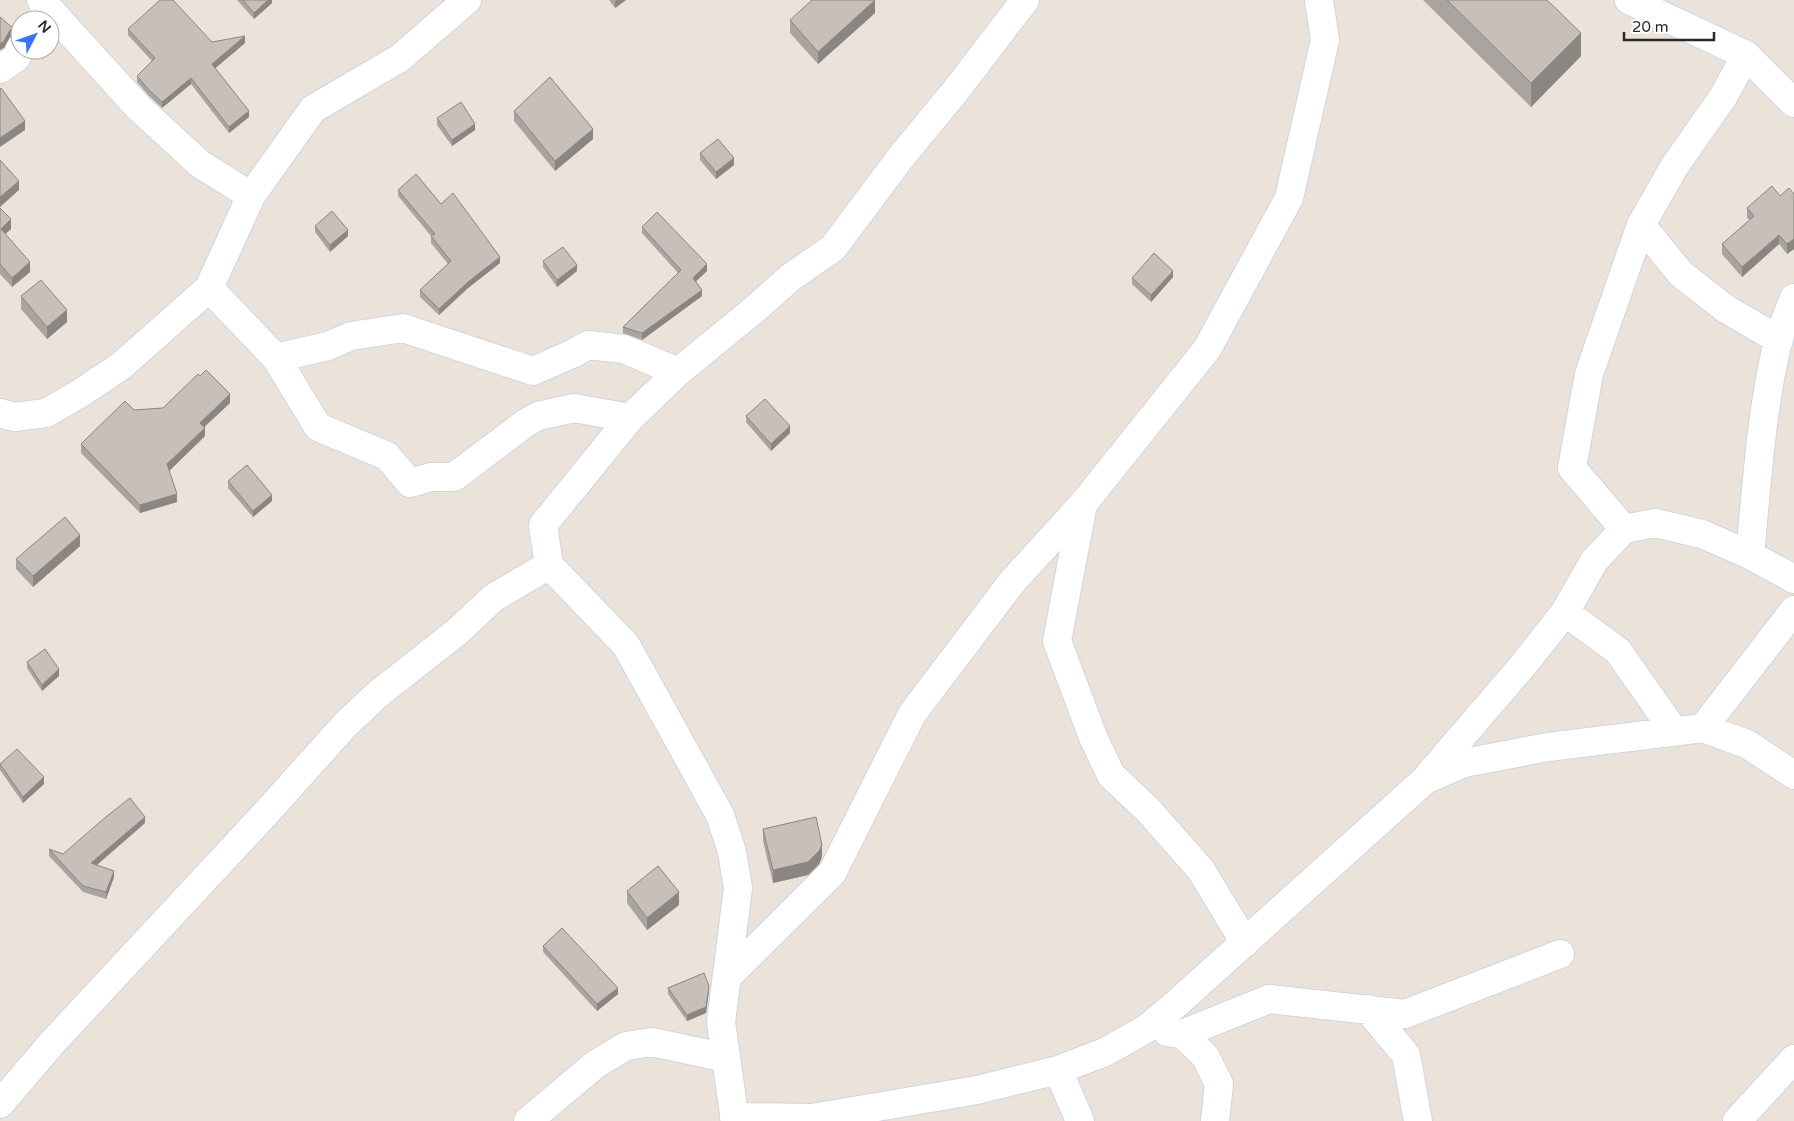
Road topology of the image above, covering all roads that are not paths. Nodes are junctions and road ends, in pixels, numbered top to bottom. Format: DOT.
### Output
graph roads {
  1 [pos="467,0"];
  2 [pos="1025,0"];
  3 [pos="1319,0"];
  4 [pos="1629,0"];
  5 [pos="41,5"];
  6 [pos="1746,55"];
  7 [pos="13,60"];
  8 [pos="0,69"];
  9 [pos="1794,103"];
  10 [pos="251,196"];
  11 [pos="1641,225"];
  12 [pos="209,288"];
  13 [pos="1794,298"];
  14 [pos="1779,340"];
  15 [pos="276,358"];
  16 [pos="678,372"];
  17 [pos="0,413"];
  18 [pos="630,418"];
  19 [pos="1083,504"];
  20 [pos="1624,529"];
  21 [pos="1750,555"];
  22 [pos="549,565"];
  23 [pos="1794,579"];
  24 [pos="1794,610"];
  25 [pos="1564,612"];
  26 [pos="1703,728"];
  27 [pos="1674,731"];
  28 [pos="1794,775"];
  29 [pos="1425,780"];
  30 [pos="1245,943"];
  31 [pos="1560,954"];
  32 [pos="727,977"];
  33 [pos="1368,1009"];
  34 [pos="1146,1029"];
  35 [pos="1182,1034"];
  36 [pos="726,1058"];
  37 [pos="1794,1059"];
  38 [pos="1058,1070"];
  39 [pos="0,1104"];
  40 [pos="734,1119"];
  41 [pos="528,1121"];
  42 [pos="1080,1121"];
  43 [pos="1215,1121"];
  44 [pos="1418,1121"];
  45 [pos="1737,1121"];
  1 -- 10 [label="street"];
  2 -- 16 [label="street"];
  3 -- 19 [label="street"];
  4 -- 6 [label="street"];
  5 -- 10 [label="street"];
  6 -- 9 [label="street"];
  6 -- 11 [label="street"];
  7 -- 8 [label="street"];
  10 -- 12 [label="street"];
  11 -- 14 [label="street"];
  11 -- 20 [label="street"];
  12 -- 15 [label="street"];
  12 -- 17 [label="street"];
  13 -- 14 [label="street"];
  14 -- 21 [label="street"];
  15 -- 16 [label="street"];
  15 -- 18 [label="street"];
  16 -- 18 [label="street"];
  18 -- 22 [label="street"];
  19 -- 30 [label="street"];
  19 -- 32 [label="street"];
  20 -- 21 [label="street"];
  20 -- 25 [label="street"];
  21 -- 23 [label="street"];
  22 -- 32 [label="street"];
  22 -- 39 [label="street"];
  24 -- 26 [label="street"];
  25 -- 27 [label="street"];
  25 -- 29 [label="street"];
  26 -- 27 [label="street"];
  26 -- 28 [label="street"];
  27 -- 29 [label="street"];
  29 -- 30 [label="street"];
  30 -- 34 [label="street"];
  31 -- 33 [label="street"];
  32 -- 36 [label="street"];
  33 -- 35 [label="street"];
  33 -- 44 [label="street"];
  34 -- 35 [label="street"];
  34 -- 38 [label="street"];
  35 -- 43 [label="street"];
  36 -- 40 [label="street"];
  36 -- 41 [label="street"];
  37 -- 45 [label="street"];
  38 -- 40 [label="street"];
  38 -- 42 [label="street"];
}
